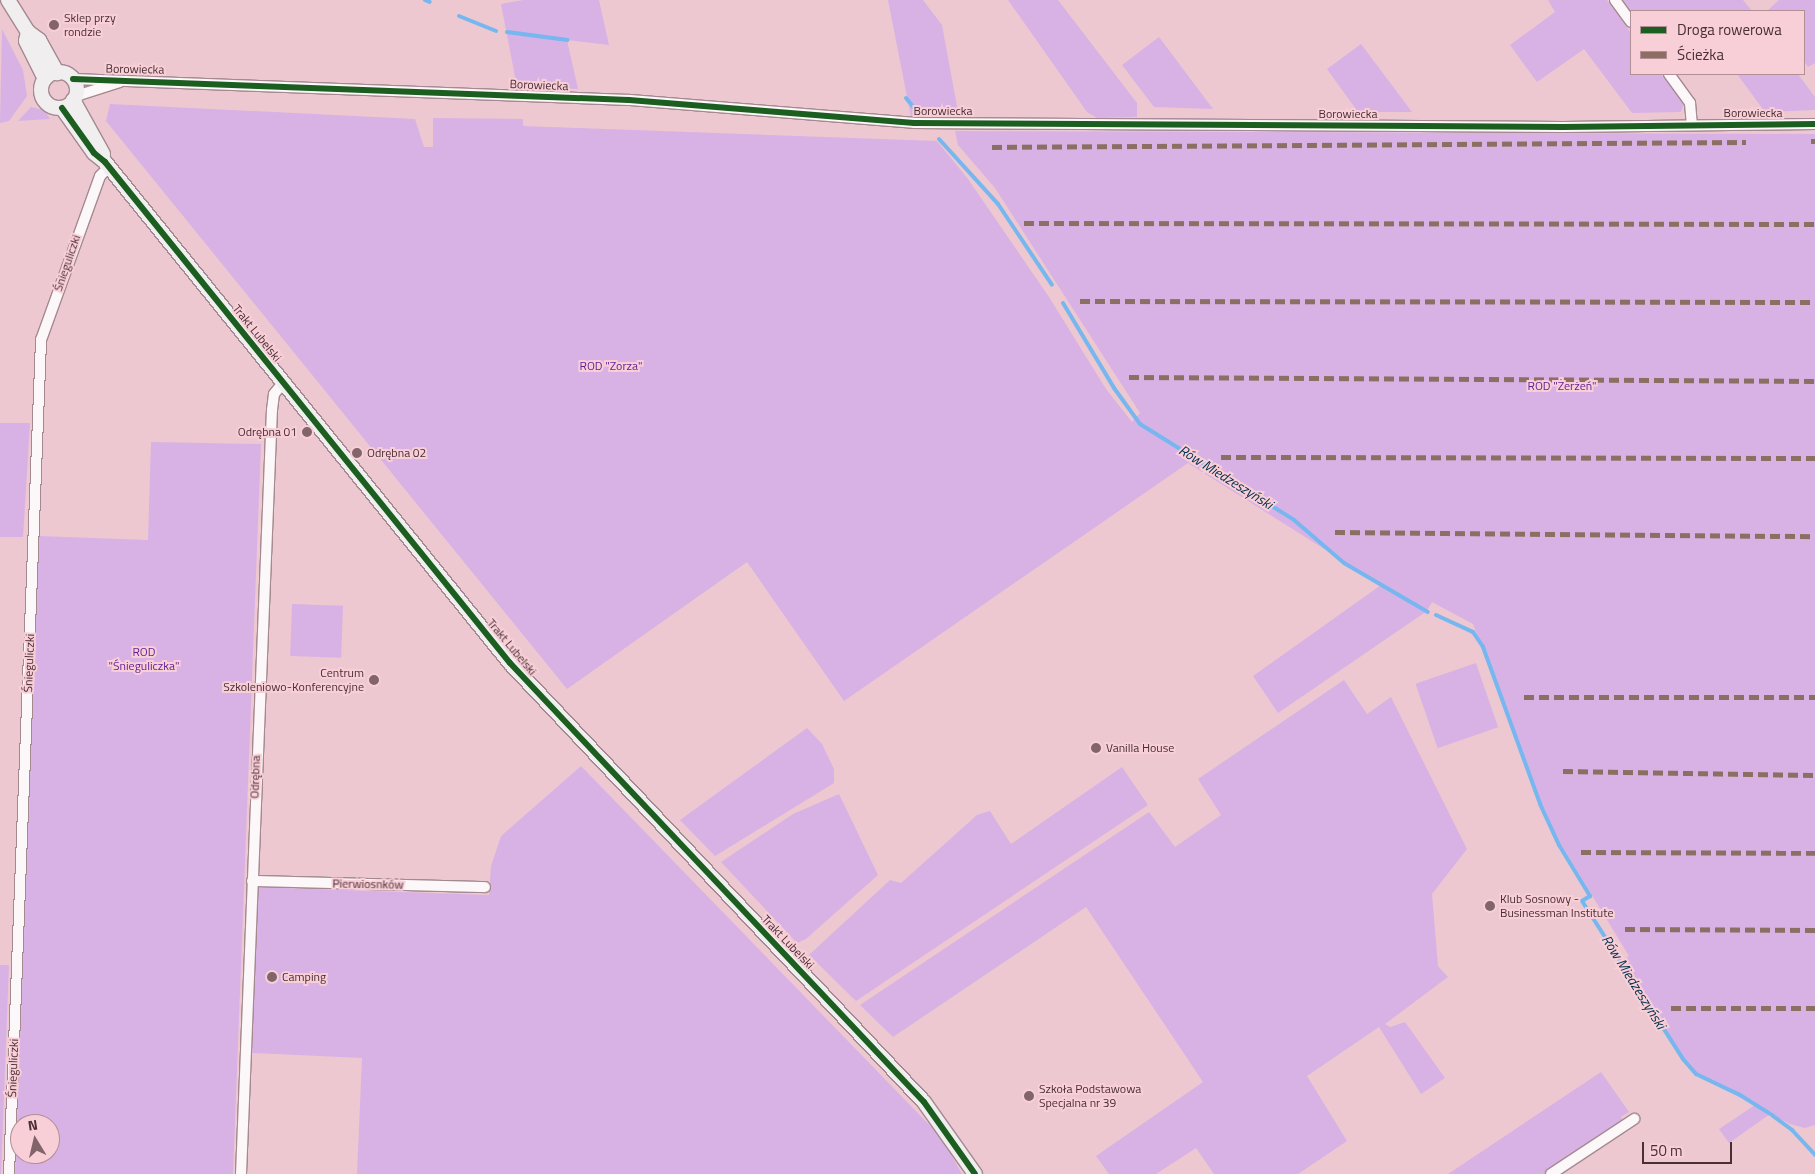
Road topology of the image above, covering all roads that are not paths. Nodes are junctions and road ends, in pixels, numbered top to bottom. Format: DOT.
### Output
graph roads {
  1 [pos="8,0"];
  2 [pos="1615,0"];
  3 [pos="1630,21"];
  4 [pos="1670,75"];
  5 [pos="51,76"];
  6 [pos="72,79"];
  7 [pos="120,82"];
  8 [pos="70,101"];
  9 [pos="1815,124"];
  10 [pos="1692,125"];
  11 [pos="107,165"];
  12 [pos="283,383"];
  13 [pos="252,881"];
  14 [pos="485,887"];
  15 [pos="1634,1119"];
  16 [pos="9,1174"];
  17 [pos="241,1174"];
  18 [pos="976,1174"];
  19 [pos="1551,1174"];
  1 -- 5 [label="street"];
  2 -- 3 [label="street"];
  4 -- 10 [label="street"];
  5 -- 6 [label="street"];
  5 -- 8 [label="street"];
  6 -- 7 [label="street, Borowiecka"];
  6 -- 8 [label="street"];
  7 -- 8 [label="street, Borowiecka"];
  7 -- 10 [label="street, Borowiecka"];
  8 -- 11 [label="street, Trakt Lubelski"];
  9 -- 10 [label="street, Borowiecka"];
  11 -- 12 [label="street, Trakt Lubelski"];
  11 -- 16 [label="street, Śnieguliczki"];
  12 -- 13 [label="street, Odrębna"];
  12 -- 18 [label="street, Trakt Lubelski"];
  13 -- 14 [label="street, Pierwiosnków"];
  13 -- 17 [label="street, Odrębna"];
  15 -- 19 [label="street"];
}
